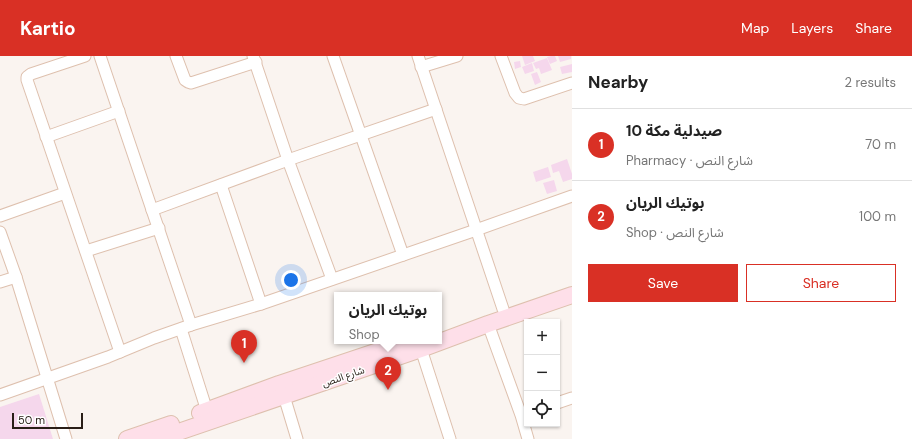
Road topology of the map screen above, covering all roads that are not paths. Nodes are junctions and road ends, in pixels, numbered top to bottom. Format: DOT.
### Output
graph roads {
  1 [pos="85,56"];
  2 [pos="100,56"];
  3 [pos="176,56"];
  4 [pos="333,56"];
  5 [pos="418,56"];
  6 [pos="457,56"];
  7 [pos="501,56"];
  8 [pos="255,59"];
  9 [pos="421,67"];
  10 [pos="572,83"];
  11 [pos="436,109"];
  12 [pos="119,111"];
  13 [pos="361,136"];
  14 [pos="46,137"];
  15 [pos="288,160"];
  16 [pos="221,185"];
  17 [pos="65,193"];
  18 [pos="572,196"];
  19 [pos="152,210"];
  20 [pos="0,216"];
  21 [pos="158,228"];
  22 [pos="476,230"];
  23 [pos="0,232"];
  24 [pos="86,251"];
  25 [pos="403,255"];
  26 [pos="16,277"];
  27 [pos="332,279"];
  28 [pos="0,282"];
  29 [pos="572,285"];
  30 [pos="572,295"];
  31 [pos="261,304"];
  32 [pos="503,309"];
  33 [pos="488,324"];
  34 [pos="186,327"];
  35 [pos="442,330"];
  36 [pos="442,337"];
  37 [pos="415,345"];
  38 [pos="120,352"];
  39 [pos="48,379"];
  40 [pos="0,395"];
  41 [pos="284,396"];
  42 [pos="572,398"];
  43 [pos="560,402"];
  44 [pos="207,411"];
  45 [pos="524,414"];
  46 [pos="526,427"];
  47 [pos="448,438"];
  48 [pos="66,439"];
  49 [pos="130,439"];
  50 [pos="158,439"];
  51 [pos="297,439"];
  52 [pos="528,439"];
  1 -- 14 [label="street"];
  2 -- 12 [label="street"];
  3 -- 8 [label="street"];
  4 -- 13 [label="street"];
  5 -- 9 [label="street"];
  6 -- 9 [label="street"];
  7 -- 10 [label="street"];
  8 -- 15 [label="street"];
  9 -- 11 [label="street"];
  11 -- 13 [label="street"];
  11 -- 22 [label="street"];
  12 -- 14 [label="street"];
  12 -- 19 [label="street"];
  13 -- 15 [label="street"];
  13 -- 25 [label="street"];
  14 -- 17 [label="street"];
  15 -- 16 [label="street"];
  15 -- 27 [label="street"];
  16 -- 19 [label="street"];
  16 -- 31 [label="street"];
  17 -- 20 [label="street"];
  17 -- 24 [label="street"];
  18 -- 22 [label="street"];
  19 -- 21 [label="street"];
  21 -- 24 [label="street"];
  21 -- 34 [label="street"];
  22 -- 25 [label="street"];
  22 -- 32 [label="street"];
  23 -- 26 [label="street"];
  24 -- 38 [label="street"];
  25 -- 27 [label="street"];
  26 -- 28 [label="street"];
  26 -- 39 [label="street"];
  27 -- 31 [label="street"];
  29 -- 32 [label="main road"];
  30 -- 33 [label="main road, شارع النص"];
  31 -- 34 [label="street"];
  32 -- 35 [label="main road"];
  33 -- 36 [label="main road, شارع النص"];
  33 -- 45 [label="street"];
  34 -- 38 [label="street"];
  34 -- 44 [label="street"];
  37 -- 41 [label="main road, شارع النص"];
  37 -- 44 [label="main road, شارع النص"];
  37 -- 47 [label="street"];
  38 -- 39 [label="street"];
  39 -- 40 [label="street"];
  39 -- 48 [label="street"];
  41 -- 50 [label="main road, شارع النص"];
  41 -- 51 [label="street"];
  42 -- 43 [label="street"];
  44 -- 49 [label="main road, شارع النص"];
  46 -- 52 [label="street"];
}
